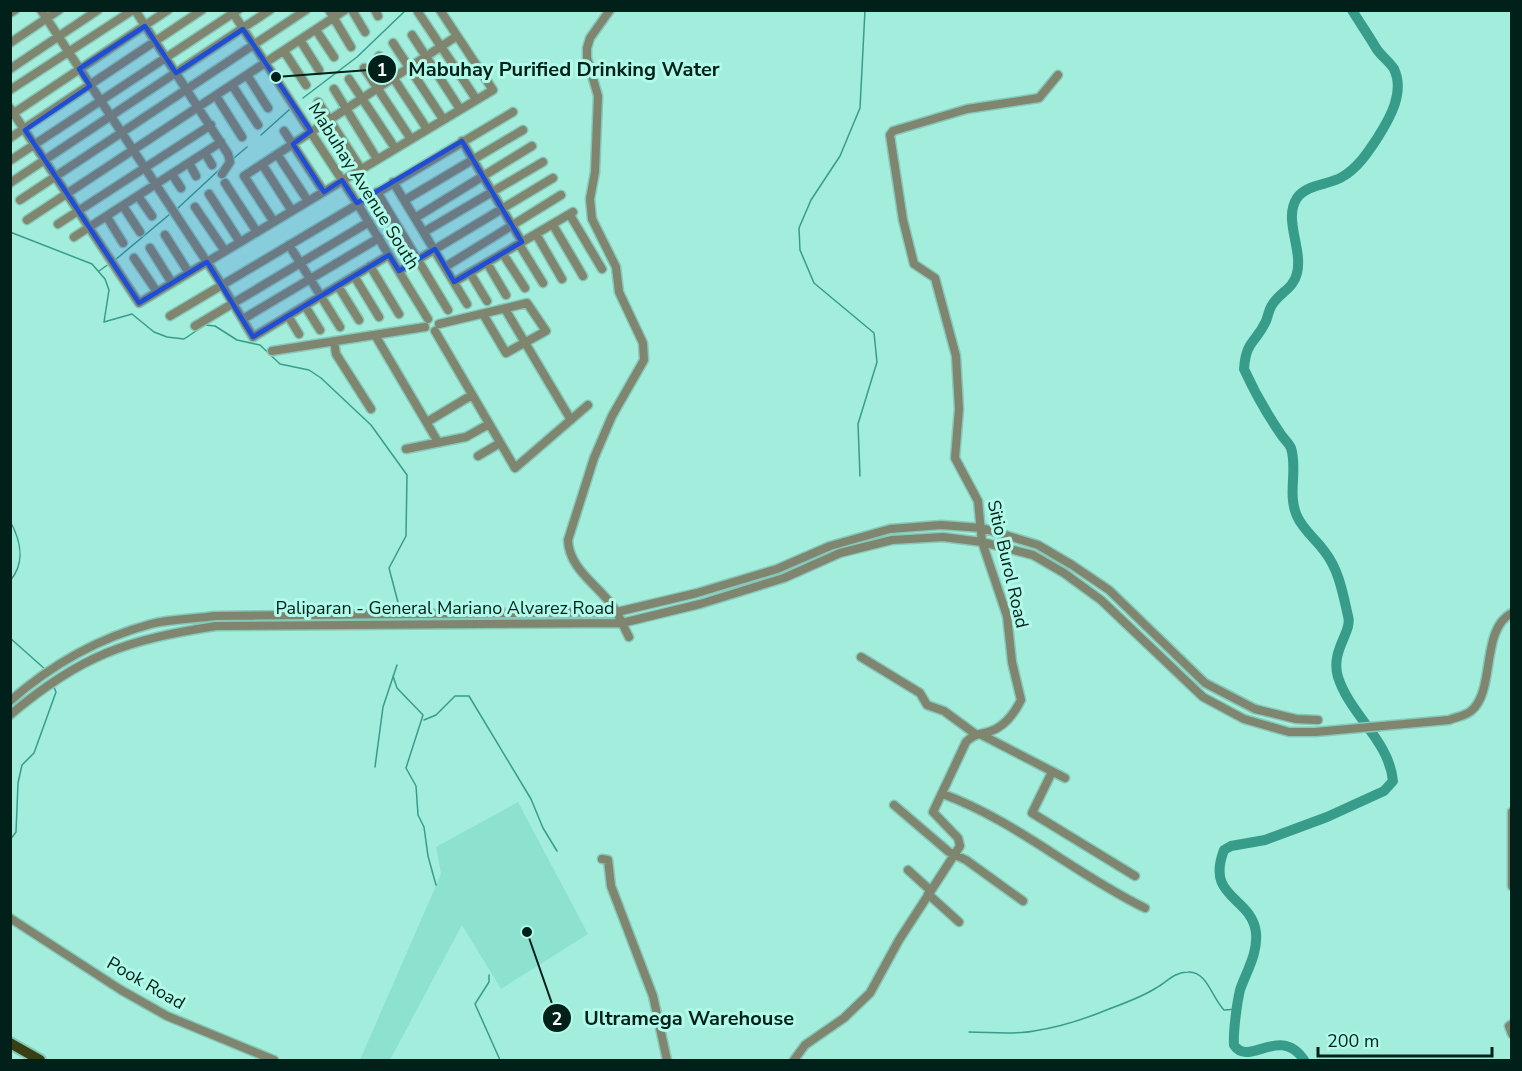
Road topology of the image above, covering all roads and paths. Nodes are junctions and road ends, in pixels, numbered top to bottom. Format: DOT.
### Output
graph roads {
  1 [pos="15,10"];
  2 [pos="41,10"];
  3 [pos="59,10"];
  4 [pos="98,10"];
  5 [pos="134,10"];
  6 [pos="168,10"];
  7 [pos="202,10"];
  8 [pos="270,10"];
  9 [pos="306,10"];
  10 [pos="345,10"];
  11 [pos="352,10"];
  12 [pos="440,10"];
  13 [pos="610,10"];
  14 [pos="234,12"];
  15 [pos="418,12"];
  16 [pos="10,13"];
  17 [pos="331,14"];
  18 [pos="46,19"];
  19 [pos="145,26"];
  20 [pos="243,28"];
  21 [pos="316,30"];
  22 [pos="365,32"];
  23 [pos="412,35"];
  24 [pos="457,36"];
  25 [pos="58,37"];
  26 [pos="300,40"];
  27 [pos="155,41"];
  28 [pos="10,43"];
  29 [pos="393,43"];
  30 [pos="253,44"];
  31 [pos="441,46"];
  32 [pos="351,47"];
  33 [pos="284,51"];
  34 [pos="69,54"];
  35 [pos="379,56"];
  36 [pos="334,57"];
  37 [pos="425,57"];
  38 [pos="166,58"];
  39 [pos="266,63"];
  40 [pos="409,67"];
  41 [pos="364,68"];
  42 [pos="10,69"];
  43 [pos="79,69"];
  44 [pos="319,70"];
  45 [pos="176,73"];
  46 [pos="248,75"];
  47 [pos="1058,75"];
  48 [pos="393,77"];
  49 [pos="349,79"];
  50 [pos="232,85"];
  51 [pos="306,85"];
  52 [pos="90,86"];
  53 [pos="376,88"];
  54 [pos="334,89"];
  55 [pos="10,90"];
  56 [pos="188,90"];
  57 [pos="216,96"];
  58 [pos="361,98"];
  59 [pos="476,99"];
  60 [pos="100,102"];
  61 [pos="318,102"];
  62 [pos="199,107"];
  63 [pos="268,108"];
  64 [pos="346,108"];
  65 [pos="460,109"];
  66 [pos="12,112"];
  67 [pos="513,112"];
  68 [pos="110,117"];
  69 [pos="329,119"];
  70 [pos="443,119"];
  71 [pos="210,125"];
  72 [pos="258,125"];
  73 [pos="25,129"];
  74 [pos="428,129"];
  75 [pos="523,130"];
  76 [pos="284,131"];
  77 [pos="311,131"];
  78 [pos="121,134"];
  79 [pos="242,137"];
  80 [pos="10,138"];
  81 [pos="411,139"];
  82 [pos="462,141"];
  83 [pos="221,142"];
  84 [pos="293,144"];
  85 [pos="35,145"];
  86 [pos="532,146"];
  87 [pos="395,148"];
  88 [pos="133,151"];
  89 [pos="205,153"];
  90 [pos="277,154"];
  91 [pos="377,159"];
  92 [pos="472,159"];
  93 [pos="11,160"];
  94 [pos="45,160"];
  95 [pos="543,162"];
  96 [pos="189,163"];
  97 [pos="262,164"];
  98 [pos="212,165"];
  99 [pos="144,169"];
  100 [pos="361,169"];
  101 [pos="172,174"];
  102 [pos="222,174"];
  103 [pos="56,176"];
  104 [pos="196,176"];
  105 [pos="482,176"];
  106 [pos="553,178"];
  107 [pos="342,180"];
  108 [pos="393,182"];
  109 [pos="10,183"];
  110 [pos="225,183"];
  111 [pos="155,185"];
  112 [pos="181,188"];
  113 [pos="324,192"];
  114 [pos="377,192"];
  115 [pos="492,192"];
  116 [pos="68,194"];
  117 [pos="209,194"];
  118 [pos="561,195"];
  119 [pos="138,196"];
  120 [pos="20,200"];
  121 [pos="405,200"];
  122 [pos="308,201"];
  123 [pos="357,203"];
  124 [pos="123,206"];
  125 [pos="195,207"];
  126 [pos="502,208"];
  127 [pos="292,211"];
  128 [pos="79,212"];
  129 [pos="152,216"];
  130 [pos="107,217"];
  131 [pos="416,218"];
  132 [pos="27,220"];
  133 [pos="274,222"];
  134 [pos="369,222"];
  135 [pos="58,224"];
  136 [pos="512,225"];
  137 [pos="553,225"];
  138 [pos="90,228"];
  139 [pos="140,232"];
  140 [pos="257,232"];
  141 [pos="424,232"];
  142 [pos="165,234"];
  143 [pos="536,234"];
  144 [pos="74,237"];
  145 [pos="379,238"];
  146 [pos="240,242"];
  147 [pos="123,243"];
  148 [pos="521,243"];
  149 [pos="289,245"];
  150 [pos="150,248"];
  151 [pos="435,249"];
  152 [pos="225,251"];
  153 [pos="502,254"];
  154 [pos="389,255"];
  155 [pos="134,258"];
  156 [pos="417,260"];
  157 [pos="207,262"];
  158 [pos="300,263"];
  159 [pos="487,263"];
  160 [pos="370,267"];
  161 [pos="446,267"];
  162 [pos="602,269"];
  163 [pos="399,271"];
  164 [pos="189,273"];
  165 [pos="470,273"];
  166 [pos="354,276"];
  167 [pos="583,276"];
  168 [pos="310,279"];
  169 [pos="562,279"];
  170 [pos="454,282"];
  171 [pos="172,283"];
  172 [pos="543,283"];
  173 [pos="222,285"];
  174 [pos="338,286"];
  175 [pos="525,288"];
  176 [pos="157,292"];
  177 [pos="506,295"];
  178 [pos="321,296"];
  179 [pos="487,301"];
  180 [pos="233,303"];
  181 [pos="467,304"];
  182 [pos="305,306"];
  183 [pos="505,309"];
  184 [pos="448,310"];
  185 [pos="399,314"];
  186 [pos="483,314"];
  187 [pos="170,316"];
  188 [pos="288,316"];
  189 [pos="379,317"];
  190 [pos="243,319"];
  191 [pos="359,320"];
  192 [pos="426,323"];
  193 [pos="195,326"];
  194 [pos="340,327"];
  195 [pos="437,328"];
  196 [pos="320,330"];
  197 [pos="299,334"];
  198 [pos="375,335"];
  199 [pos="334,341"];
  200 [pos="525,343"];
  201 [pos="272,351"];
  202 [pos="472,395"];
  203 [pos="588,405"];
  204 [pos="371,409"];
  205 [pos="571,420"];
  206 [pos="427,422"];
  207 [pos="489,424"];
  208 [pos="438,442"];
  209 [pos="500,442"];
  210 [pos="406,449"];
  211 [pos="478,456"];
  212 [pos="982,528"];
  213 [pos="982,543"];
  214 [pos="617,612"];
  215 [pos="1512,613"];
  216 [pos="622,623"];
  217 [pos="629,637"];
  218 [pos="861,657"];
  219 [pos="13,698"];
  220 [pos="10,715"];
  221 [pos="1318,720"];
  222 [pos="977,733"];
  223 [pos="1052,772"];
  224 [pos="1065,778"];
  225 [pos="943,794"];
  226 [pos="894,805"];
  227 [pos="1512,812"];
  228 [pos="956,854"];
  229 [pos="602,859"];
  230 [pos="908,870"];
  231 [pos="1135,876"];
  232 [pos="1511,880"];
  233 [pos="929,892"];
  234 [pos="1023,901"];
  235 [pos="1145,908"];
  236 [pos="10,918"];
  237 [pos="958,922"];
  238 [pos="1512,1024"];
  239 [pos="1512,1034"];
  240 [pos="10,1043"];
  241 [pos="37,1060"];
  242 [pos="274,1060"];
  243 [pos="667,1060"];
  244 [pos="794,1060"];
  1 -- 16 [label="street"];
  2 -- 18 [label="street"];
  3 -- 18 [label="street"];
  4 -- 25 [label="street"];
  5 -- 19 [label="street"];
  5 -- 34 [label="street"];
  6 -- 19 [label="street"];
  7 -- 27 [label="street"];
  8 -- 20 [label="street"];
  9 -- 30 [label="street"];
  10 -- 17 [label="street"];
  11 -- 22 [label="street"];
  12 -- 24 [label="street"];
  13 -- 214 [label="street"];
  14 -- 20 [label="street, Mabuhay Avenue South"];
  14 -- 38 [label="street"];
  15 -- 31 [label="street"];
  17 -- 21 [label="street"];
  17 -- 32 [label="street"];
  18 -- 25 [label="street"];
  18 -- 28 [label="street"];
  19 -- 27 [label="street"];
  19 -- 43 [label="street"];
  20 -- 30 [label="street, Mabuhay Avenue South"];
  20 -- 45 [label="street"];
  21 -- 26 [label="street"];
  21 -- 36 [label="street"];
  23 -- 37 [label="street"];
  24 -- 31 [label="street"];
  24 -- 59 [label="street"];
  25 -- 34 [label="street"];
  25 -- 42 [label="street"];
  26 -- 33 [label="street"];
  26 -- 44 [label="street"];
  27 -- 38 [label="street"];
  27 -- 52 [label="street"];
  29 -- 40 [label="street"];
  30 -- 39 [label="street, Mabuhay Avenue South"];
  30 -- 56 [label="street"];
  31 -- 37 [label="street"];
  31 -- 59 [label="street"];
  33 -- 39 [label="street"];
  33 -- 51 [label="street"];
  34 -- 43 [label="street"];
  34 -- 55 [label="street"];
  35 -- 48 [label="street"];
  37 -- 40 [label="street"];
  37 -- 65 [label="street"];
  38 -- 45 [label="street"];
  38 -- 60 [label="street"];
  39 -- 46 [label="street"];
  39 -- 77 [label="street, Mabuhay Avenue South"];
  40 -- 48 [label="street"];
  40 -- 70 [label="street"];
  41 -- 53 [label="street"];
  43 -- 52 [label="street"];
  43 -- 66 [label="street"];
  45 -- 56 [label="street"];
  45 -- 68 [label="street"];
  46 -- 50 [label="street"];
  46 -- 63 [label="street"];
  47 -- 212 [label="street, Sitio Burol Road"];
  48 -- 53 [label="street"];
  48 -- 74 [label="street"];
  49 -- 58 [label="street"];
  50 -- 57 [label="street"];
  50 -- 72 [label="street"];
  52 -- 60 [label="street"];
  52 -- 73 [label="street"];
  53 -- 58 [label="street"];
  53 -- 81 [label="street"];
  54 -- 64 [label="street"];
  56 -- 62 [label="street"];
  56 -- 78 [label="street"];
  57 -- 62 [label="street"];
  57 -- 79 [label="street"];
  58 -- 64 [label="street"];
  58 -- 87 [label="street"];
  59 -- 65 [label="street"];
  60 -- 68 [label="street"];
  60 -- 85 [label="street"];
  61 -- 69 [label="street"];
  62 -- 71 [label="street"];
  62 -- 88 [label="street"];
  64 -- 69 [label="street"];
  64 -- 91 [label="street"];
  65 -- 70 [label="street"];
  66 -- 73 [label="street"];
  67 -- 82 [label="street"];
  68 -- 78 [label="street"];
  68 -- 94 [label="street"];
  69 -- 77 [label="street"];
  69 -- 100 [label="street"];
  70 -- 74 [label="street"];
  71 -- 83 [label="street"];
  71 -- 99 [label="street"];
  73 -- 80 [label="street"];
  73 -- 85 [label="street"];
  74 -- 81 [label="street"];
  75 -- 92 [label="street"];
  76 -- 84 [label="street"];
  77 -- 84 [label="street"];
  77 -- 107 [label="street, Mabuhay Avenue South"];
  78 -- 88 [label="street"];
  78 -- 103 [label="street"];
  81 -- 87 [label="street"];
  82 -- 92 [label="street"];
  82 -- 108 [label="street"];
  83 -- 89 [label="street"];
  83 -- 102 [label="street"];
  84 -- 90 [label="street"];
  84 -- 113 [label="street"];
  85 -- 93 [label="street"];
  85 -- 94 [label="street"];
  86 -- 105 [label="street"];
  87 -- 91 [label="street"];
  88 -- 99 [label="street"];
  88 -- 116 [label="street"];
  89 -- 96 [label="street"];
  89 -- 98 [label="street"];
  90 -- 97 [label="street"];
  90 -- 122 [label="street"];
  91 -- 100 [label="street"];
  92 -- 105 [label="street"];
  92 -- 121 [label="street"];
  94 -- 103 [label="street"];
  94 -- 109 [label="street"];
  95 -- 115 [label="street"];
  96 -- 101 [label="street"];
  96 -- 104 [label="street"];
  97 -- 127 [label="street"];
  97 -- 133 [label="street"];
  99 -- 111 [label="street"];
  99 -- 128 [label="street"];
  100 -- 107 [label="street"];
  101 -- 111 [label="street"];
  101 -- 112 [label="street"];
  103 -- 116 [label="street"];
  103 -- 120 [label="street"];
  105 -- 115 [label="street"];
  105 -- 131 [label="street"];
  106 -- 126 [label="street"];
  107 -- 113 [label="street"];
  107 -- 123 [label="street, Mabuhay Avenue South"];
  108 -- 114 [label="street"];
  108 -- 121 [label="street"];
  110 -- 140 [label="street"];
  111 -- 119 [label="street"];
  111 -- 157 [label="street"];
  113 -- 122 [label="street"];
  114 -- 123 [label="street"];
  114 -- 156 [label="street"];
  115 -- 126 [label="street"];
  115 -- 141 [label="street"];
  116 -- 128 [label="street"];
  116 -- 132 [label="street"];
  117 -- 146 [label="street"];
  118 -- 136 [label="street"];
  119 -- 124 [label="street"];
  119 -- 129 [label="street"];
  121 -- 131 [label="street"];
  122 -- 127 [label="street"];
  123 -- 134 [label="street, Mabuhay Avenue South"];
  123 -- 149 [label="street"];
  124 -- 130 [label="street"];
  124 -- 139 [label="street"];
  125 -- 152 [label="street"];
  126 -- 136 [label="street"];
  126 -- 151 [label="street"];
  127 -- 133 [label="street"];
  128 -- 135 [label="street"];
  128 -- 138 [label="street"];
  130 -- 138 [label="street"];
  130 -- 147 [label="street"];
  131 -- 141 [label="street"];
  133 -- 140 [label="street"];
  134 -- 145 [label="street, Mabuhay Avenue South"];
  134 -- 158 [label="street"];
  136 -- 148 [label="street"];
  136 -- 161 [label="street"];
  137 -- 143 [label="street"];
  137 -- 162 [label="street"];
  137 -- 167 [label="street"];
  138 -- 144 [label="street"];
  138 -- 176 [label="street"];
  140 -- 146 [label="street"];
  141 -- 151 [label="street"];
  142 -- 164 [label="street"];
  143 -- 148 [label="street"];
  143 -- 169 [label="street"];
  145 -- 154 [label="street, Mabuhay Avenue South"];
  145 -- 168 [label="street"];
  146 -- 152 [label="street"];
  148 -- 153 [label="street"];
  148 -- 172 [label="street"];
  149 -- 158 [label="street"];
  149 -- 173 [label="street"];
  150 -- 171 [label="street"];
  151 -- 156 [label="street"];
  151 -- 161 [label="street"];
  152 -- 157 [label="street"];
  153 -- 159 [label="street"];
  153 -- 175 [label="street"];
  154 -- 160 [label="street"];
  154 -- 163 [label="street, Mabuhay Avenue South"];
  155 -- 176 [label="street"];
  156 -- 163 [label="street"];
  156 -- 184 [label="street"];
  157 -- 164 [label="street"];
  157 -- 173 [label="street"];
  158 -- 168 [label="street"];
  158 -- 180 [label="street"];
  159 -- 165 [label="street"];
  159 -- 177 [label="street"];
  160 -- 166 [label="street"];
  160 -- 185 [label="street"];
  161 -- 170 [label="street"];
  163 -- 192 [label="street, Mabuhay Avenue South"];
  164 -- 171 [label="street"];
  165 -- 170 [label="street"];
  165 -- 179 [label="street"];
  166 -- 174 [label="street"];
  166 -- 189 [label="street"];
  168 -- 178 [label="street"];
  168 -- 190 [label="street"];
  170 -- 181 [label="street"];
  171 -- 176 [label="street"];
  173 -- 180 [label="street"];
  173 -- 187 [label="street"];
  174 -- 178 [label="street"];
  174 -- 191 [label="street"];
  178 -- 182 [label="street"];
  178 -- 194 [label="street"];
  180 -- 190 [label="street"];
  180 -- 193 [label="street"];
  182 -- 188 [label="street"];
  182 -- 196 [label="street"];
  183 -- 186 [label="street"];
  183 -- 200 [label="street"];
  183 -- 200 [label="street"];
  186 -- 195 [label="street"];
  186 -- 200 [label="street"];
  188 -- 190 [label="street"];
  188 -- 197 [label="street"];
  192 -- 195 [label="street"];
  192 -- 198 [label="street"];
  195 -- 202 [label="street"];
  198 -- 199 [label="street"];
  198 -- 206 [label="street"];
  199 -- 201 [label="street"];
  199 -- 204 [label="street"];
  200 -- 205 [label="street"];
  202 -- 206 [label="street"];
  202 -- 207 [label="street"];
  203 -- 205 [label="street"];
  205 -- 209 [label="street"];
  206 -- 208 [label="street"];
  207 -- 208 [label="street"];
  207 -- 209 [label="street"];
  208 -- 210 [label="street"];
  209 -- 211 [label="street"];
  212 -- 213 [label="street, Sitio Burol Road"];
  212 -- 214 [label="street, Paliparan - General Mariano Alvarez Road"];
  212 -- 221 [label="street, Paliparan - General Mariano Alvarez Road"];
  213 -- 215 [label="street, Paliparan - General Mariano Alvarez Road"];
  213 -- 216 [label="street, Paliparan - General Mariano Alvarez Road"];
  213 -- 222 [label="street, Sitio Burol Road"];
  214 -- 216 [label="street"];
  214 -- 219 [label="street, Paliparan - General Mariano Alvarez Road"];
  216 -- 217 [label="street"];
  216 -- 220 [label="street, Paliparan - General Mariano Alvarez Road"];
  218 -- 222 [label="street"];
  222 -- 223 [label="street"];
  222 -- 225 [label="street"];
  223 -- 224 [label="street"];
  223 -- 231 [label="street"];
  225 -- 228 [label="street"];
  225 -- 235 [label="street"];
  226 -- 228 [label="street"];
  227 -- 232 [label="street"];
  228 -- 233 [label="street"];
  228 -- 234 [label="street"];
  229 -- 243 [label="street"];
  230 -- 233 [label="street"];
  233 -- 237 [label="street"];
  233 -- 244 [label="street"];
  236 -- 242 [label="street, Pook Road"];
  238 -- 239 [label="street"];
  240 -- 241 [label="main road"];
}
